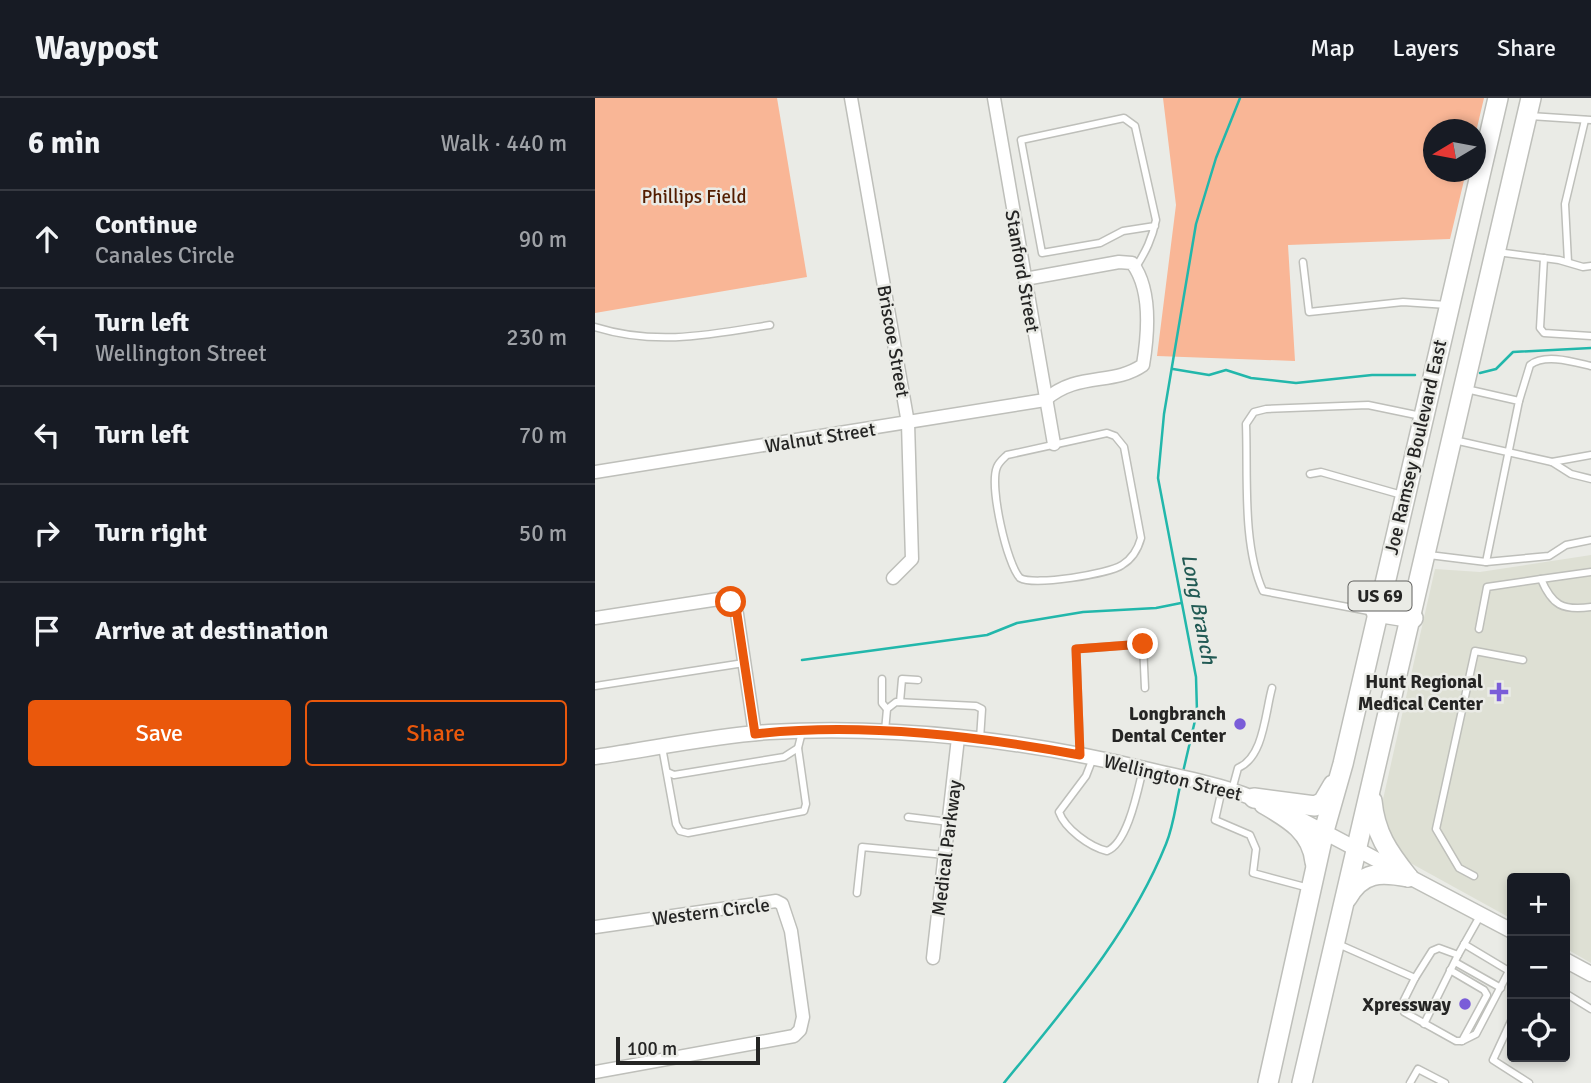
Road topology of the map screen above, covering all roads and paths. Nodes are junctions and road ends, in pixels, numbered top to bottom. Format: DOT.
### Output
graph roads {
  1 [pos="851,98"];
  2 [pos="994,98"];
  3 [pos="1496,104"];
  4 [pos="1529,107"];
  5 [pos="1588,120"];
  6 [pos="1029,187"];
  7 [pos="1010,190"];
  8 [pos="1155,226"];
  9 [pos="1495,252"];
  10 [pos="1543,258"];
  11 [pos="1303,262"];
  12 [pos="1568,262"];
  13 [pos="1591,266"];
  14 [pos="1136,267"];
  15 [pos="1025,279"];
  16 [pos="1449,305"];
  17 [pos="770,325"];
  18 [pos="595,327"];
  19 [pos="1591,336"];
  20 [pos="1591,366"];
  21 [pos="1464,388"];
  22 [pos="1045,400"];
  23 [pos="1519,401"];
  24 [pos="1423,416"];
  25 [pos="908,423"];
  26 [pos="1453,440"];
  27 [pos="1054,444"];
  28 [pos="1508,452"];
  29 [pos="1591,455"];
  30 [pos="1552,463"];
  31 [pos="595,472"];
  32 [pos="1310,474"];
  33 [pos="1591,479"];
  34 [pos="1404,495"];
  35 [pos="1591,540"];
  36 [pos="1427,555"];
  37 [pos="1486,562"];
  38 [pos="1591,572"];
  39 [pos="893,578"];
  40 [pos="1541,579"];
  41 [pos="1591,607"];
  42 [pos="1376,612"];
  43 [pos="595,618"];
  44 [pos="1413,618"];
  45 [pos="1479,629"];
  46 [pos="1523,660"];
  47 [pos="744,663"];
  48 [pos="882,679"];
  49 [pos="918,680"];
  50 [pos="595,687"];
  51 [pos="1145,688"];
  52 [pos="1272,688"];
  53 [pos="900,702"];
  54 [pos="887,709"];
  55 [pos="801,732"];
  56 [pos="885,733"];
  57 [pos="755,734"];
  58 [pos="958,738"];
  59 [pos="979,741"];
  60 [pos="662,747"];
  61 [pos="798,748"];
  62 [pos="595,757"];
  63 [pos="1087,757"];
  64 [pos="1343,764"];
  65 [pos="1143,769"];
  66 [pos="667,772"];
  67 [pos="1227,790"];
  68 [pos="1371,794"];
  69 [pos="1254,798"];
  70 [pos="908,817"];
  71 [pos="949,822"];
  72 [pos="1324,831"];
  73 [pos="1355,847"];
  74 [pos="945,855"];
  75 [pos="1316,867"];
  76 [pos="1474,876"];
  77 [pos="1408,877"];
  78 [pos="1311,888"];
  79 [pos="857,893"];
  80 [pos="1341,910"];
  81 [pos="1481,915"];
  82 [pos="595,927"];
  83 [pos="1507,928"];
  84 [pos="1333,942"];
  85 [pos="1464,944"];
  86 [pos="933,958"];
  87 [pos="1457,958"];
  88 [pos="1570,963"];
  89 [pos="1450,970"];
  90 [pos="1591,974"];
  91 [pos="1415,978"];
  92 [pos="1501,988"];
  93 [pos="1570,996"];
  94 [pos="1591,1009"];
  95 [pos="1424,1024"];
  96 [pos="1507,1031"];
  97 [pos="1459,1041"];
  98 [pos="595,1072"];
  99 [pos="1268,1083"];
  100 [pos="1302,1083"];
  101 [pos="1410,1083"];
  102 [pos="1445,1083"];
  103 [pos="1529,1083"];
  1 -- 25 [label="street, Briscoe Street"];
  2 -- 7 [label="street, Stanford Street"];
  3 -- 4 [label="highway"];
  3 -- 16 [label="highway, Joe Ramsey Boulevard East / US 69"];
  4 -- 5 [label="lane"];
  4 -- 9 [label="highway, Joe Ramsey Boulevard East / US 69"];
  5 -- 12 [label="lane"];
  6 -- 7 [label="lane"];
  6 -- 8 [label="lane"];
  6 -- 8 [label="lane"];
  7 -- 15 [label="street, Stanford Street"];
  8 -- 14 [label="lane"];
  9 -- 10 [label="lane"];
  9 -- 21 [label="highway, Joe Ramsey Boulevard East / US 69"];
  10 -- 12 [label="lane"];
  10 -- 19 [label="lane"];
  11 -- 16 [label="lane"];
  12 -- 13 [label="lane"];
  14 -- 15 [label="street"];
  14 -- 22 [label="street"];
  15 -- 22 [label="street, Stanford Street"];
  16 -- 24 [label="highway, Joe Ramsey Boulevard East / US 69"];
  17 -- 18 [label="lane"];
  20 -- 23 [label="lane"];
  21 -- 23 [label="lane"];
  21 -- 26 [label="highway, Joe Ramsey Boulevard East / US 69"];
  22 -- 25 [label="street, Walnut Street"];
  22 -- 27 [label="street, Stanford Street"];
  23 -- 28 [label="lane"];
  24 -- 34 [label="highway, Joe Ramsey Boulevard East / US 69"];
  24 -- 42 [label="lane"];
  25 -- 31 [label="street, Walnut Street"];
  25 -- 39 [label="street, Briscoe Street"];
  26 -- 28 [label="lane"];
  26 -- 36 [label="highway, Joe Ramsey Boulevard East / US 69"];
  27 -- 27 [label="lane"];
  28 -- 30 [label="lane"];
  28 -- 37 [label="lane"];
  29 -- 30 [label="lane"];
  30 -- 33 [label="lane"];
  32 -- 34 [label="lane"];
  34 -- 42 [label="highway, Joe Ramsey Boulevard East / US 69"];
  35 -- 37 [label="lane"];
  36 -- 37 [label="lane"];
  36 -- 44 [label="highway, Joe Ramsey Boulevard East / US 69"];
  38 -- 40 [label="lane"];
  40 -- 41 [label="lane"];
  40 -- 45 [label="lane"];
  42 -- 44 [label="highway"];
  42 -- 64 [label="highway, Joe Ramsey Boulevard East / US 69"];
  43 -- 47 [label="street"];
  44 -- 68 [label="highway, Joe Ramsey Boulevard East / US 69"];
  46 -- 76 [label="lane"];
  47 -- 50 [label="lane"];
  47 -- 57 [label="street"];
  48 -- 54 [label="lane"];
  49 -- 53 [label="lane"];
  51 -- 63 [label="lane"];
  52 -- 67 [label="lane"];
  53 -- 54 [label="lane"];
  53 -- 59 [label="lane"];
  54 -- 56 [label="lane"];
  55 -- 56 [label="street, Wellington Street"];
  55 -- 57 [label="street, Wellington Street"];
  55 -- 61 [label="lane"];
  56 -- 58 [label="street, Wellington Street"];
  57 -- 60 [label="street, Wellington Street"];
  58 -- 59 [label="street, Wellington Street"];
  58 -- 71 [label="street, Medical Parkway"];
  59 -- 63 [label="street, Wellington Street"];
  60 -- 62 [label="street, Wellington Street"];
  60 -- 66 [label="lane"];
  61 -- 66 [label="lane"];
  61 -- 66 [label="lane"];
  63 -- 65 [label="street, Wellington Street"];
  63 -- 65 [label="lane"];
  64 -- 69 [label="highway"];
  64 -- 72 [label="highway, Joe Ramsey Boulevard East / US 69"];
  65 -- 67 [label="street, Wellington Street"];
  67 -- 69 [label="street, Wellington Street"];
  67 -- 78 [label="lane"];
  68 -- 73 [label="highway, Joe Ramsey Boulevard East / US 69"];
  68 -- 77 [label="highway"];
  69 -- 72 [label="street, Wellington Street"];
  69 -- 75 [label="highway"];
  70 -- 71 [label="lane"];
  71 -- 74 [label="street, Medical Parkway"];
  72 -- 73 [label="street, Wellington Street"];
  72 -- 75 [label="highway, Joe Ramsey Boulevard East / US 69"];
  73 -- 77 [label="street, Wellington Street"];
  73 -- 80 [label="highway, Joe Ramsey Boulevard East / US 69"];
  74 -- 79 [label="lane"];
  74 -- 86 [label="street, Medical Parkway"];
  75 -- 78 [label="highway, Joe Ramsey Boulevard East / US 69"];
  77 -- 80 [label="highway"];
  77 -- 81 [label="street, Wellington Street"];
  78 -- 99 [label="highway, Joe Ramsey Boulevard East / US 69"];
  80 -- 84 [label="highway, Joe Ramsey Boulevard East / US 69"];
  81 -- 83 [label="street, Wellington Street"];
  81 -- 85 [label="lane"];
  82 -- 98 [label="street, Western Circle"];
  84 -- 91 [label="lane"];
  84 -- 100 [label="highway, Joe Ramsey Boulevard East / US 69"];
  85 -- 87 [label="lane"];
  85 -- 92 [label="lane"];
  87 -- 89 [label="lane"];
  87 -- 91 [label="lane"];
  87 -- 92 [label="lane"];
  88 -- 90 [label="street"];
  89 -- 95 [label="lane"];
  89 -- 97 [label="lane"];
  91 -- 95 [label="lane"];
  92 -- 97 [label="lane"];
  93 -- 94 [label="lane"];
  95 -- 97 [label="lane"];
  96 -- 103 [label="lane"];
  101 -- 102 [label="lane"];
}
